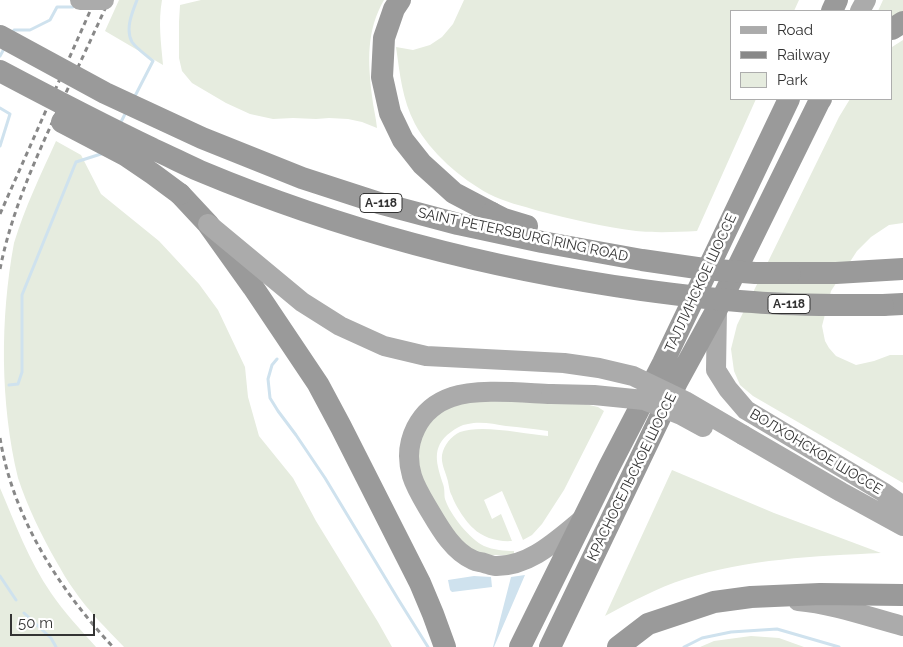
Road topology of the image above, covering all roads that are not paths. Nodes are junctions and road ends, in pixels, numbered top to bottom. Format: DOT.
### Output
graph roads {
  1 [pos="80,0"];
  2 [pos="104,0"];
  3 [pos="397,4"];
  4 [pos="0,36"];
  5 [pos="0,71"];
  6 [pos="0,83"];
  7 [pos="789,100"];
  8 [pos="820,100"];
  9 [pos="208,224"];
  10 [pos="903,269"];
  11 [pos="790,273"];
  12 [pos="896,305"];
  13 [pos="717,309"];
  14 [pos="742,442"];
  15 [pos="609,467"];
  16 [pos="883,492"];
  17 [pos="903,501"];
  18 [pos="903,506"];
  19 [pos="584,518"];
  20 [pos="903,526"];
  21 [pos="897,595"];
  22 [pos="751,597"];
  23 [pos="903,626"];
  24 [pos="445,647"];
  25 [pos="520,647"];
  26 [pos="550,647"];
  27 [pos="618,647"];
  1 -- 2 [label="main road, bridge"];
  3 -- 11 [label="highway, bridge"];
  4 -- 11 [label="highway, SAINT PETERSBURG RING ROAD / А-118, bridge"];
  5 -- 12 [label="highway, А-118, bridge"];
  6 -- 9 [label="highway, bridge"];
  7 -- 15 [label="highway, ТАЛЛИНСКОЕ ШОССЕ"];
  8 -- 13 [label="highway, ТАЛЛИНСКОЕ ШОССЕ"];
  9 -- 14 [label="main road, bridge"];
  9 -- 24 [label="highway, bridge"];
  10 -- 11 [label="highway, SAINT PETERSBURG RING ROAD / А-118"];
  13 -- 16 [label="main road, ВОЛХОНСКОЕ ШОССЕ"];
  13 -- 26 [label="highway, КРАСНОСЕЛЬСКОЕ ШОССЕ"];
  14 -- 19 [label="main road, bridge"];
  14 -- 20 [label="main road, ВОЛХОНСКОЕ ШОССЕ"];
  15 -- 19 [label="highway, КРАСНОСЕЛЬСКОЕ ШОССЕ"];
  16 -- 17 [label="main road"];
  16 -- 18 [label="main road, ВОЛХОНСКОЕ ШОССЕ"];
  19 -- 25 [label="highway, КРАСНОСЕЛЬСКОЕ ШОССЕ"];
  21 -- 22 [label="highway"];
  22 -- 23 [label="main road"];
  22 -- 27 [label="highway"];
}
